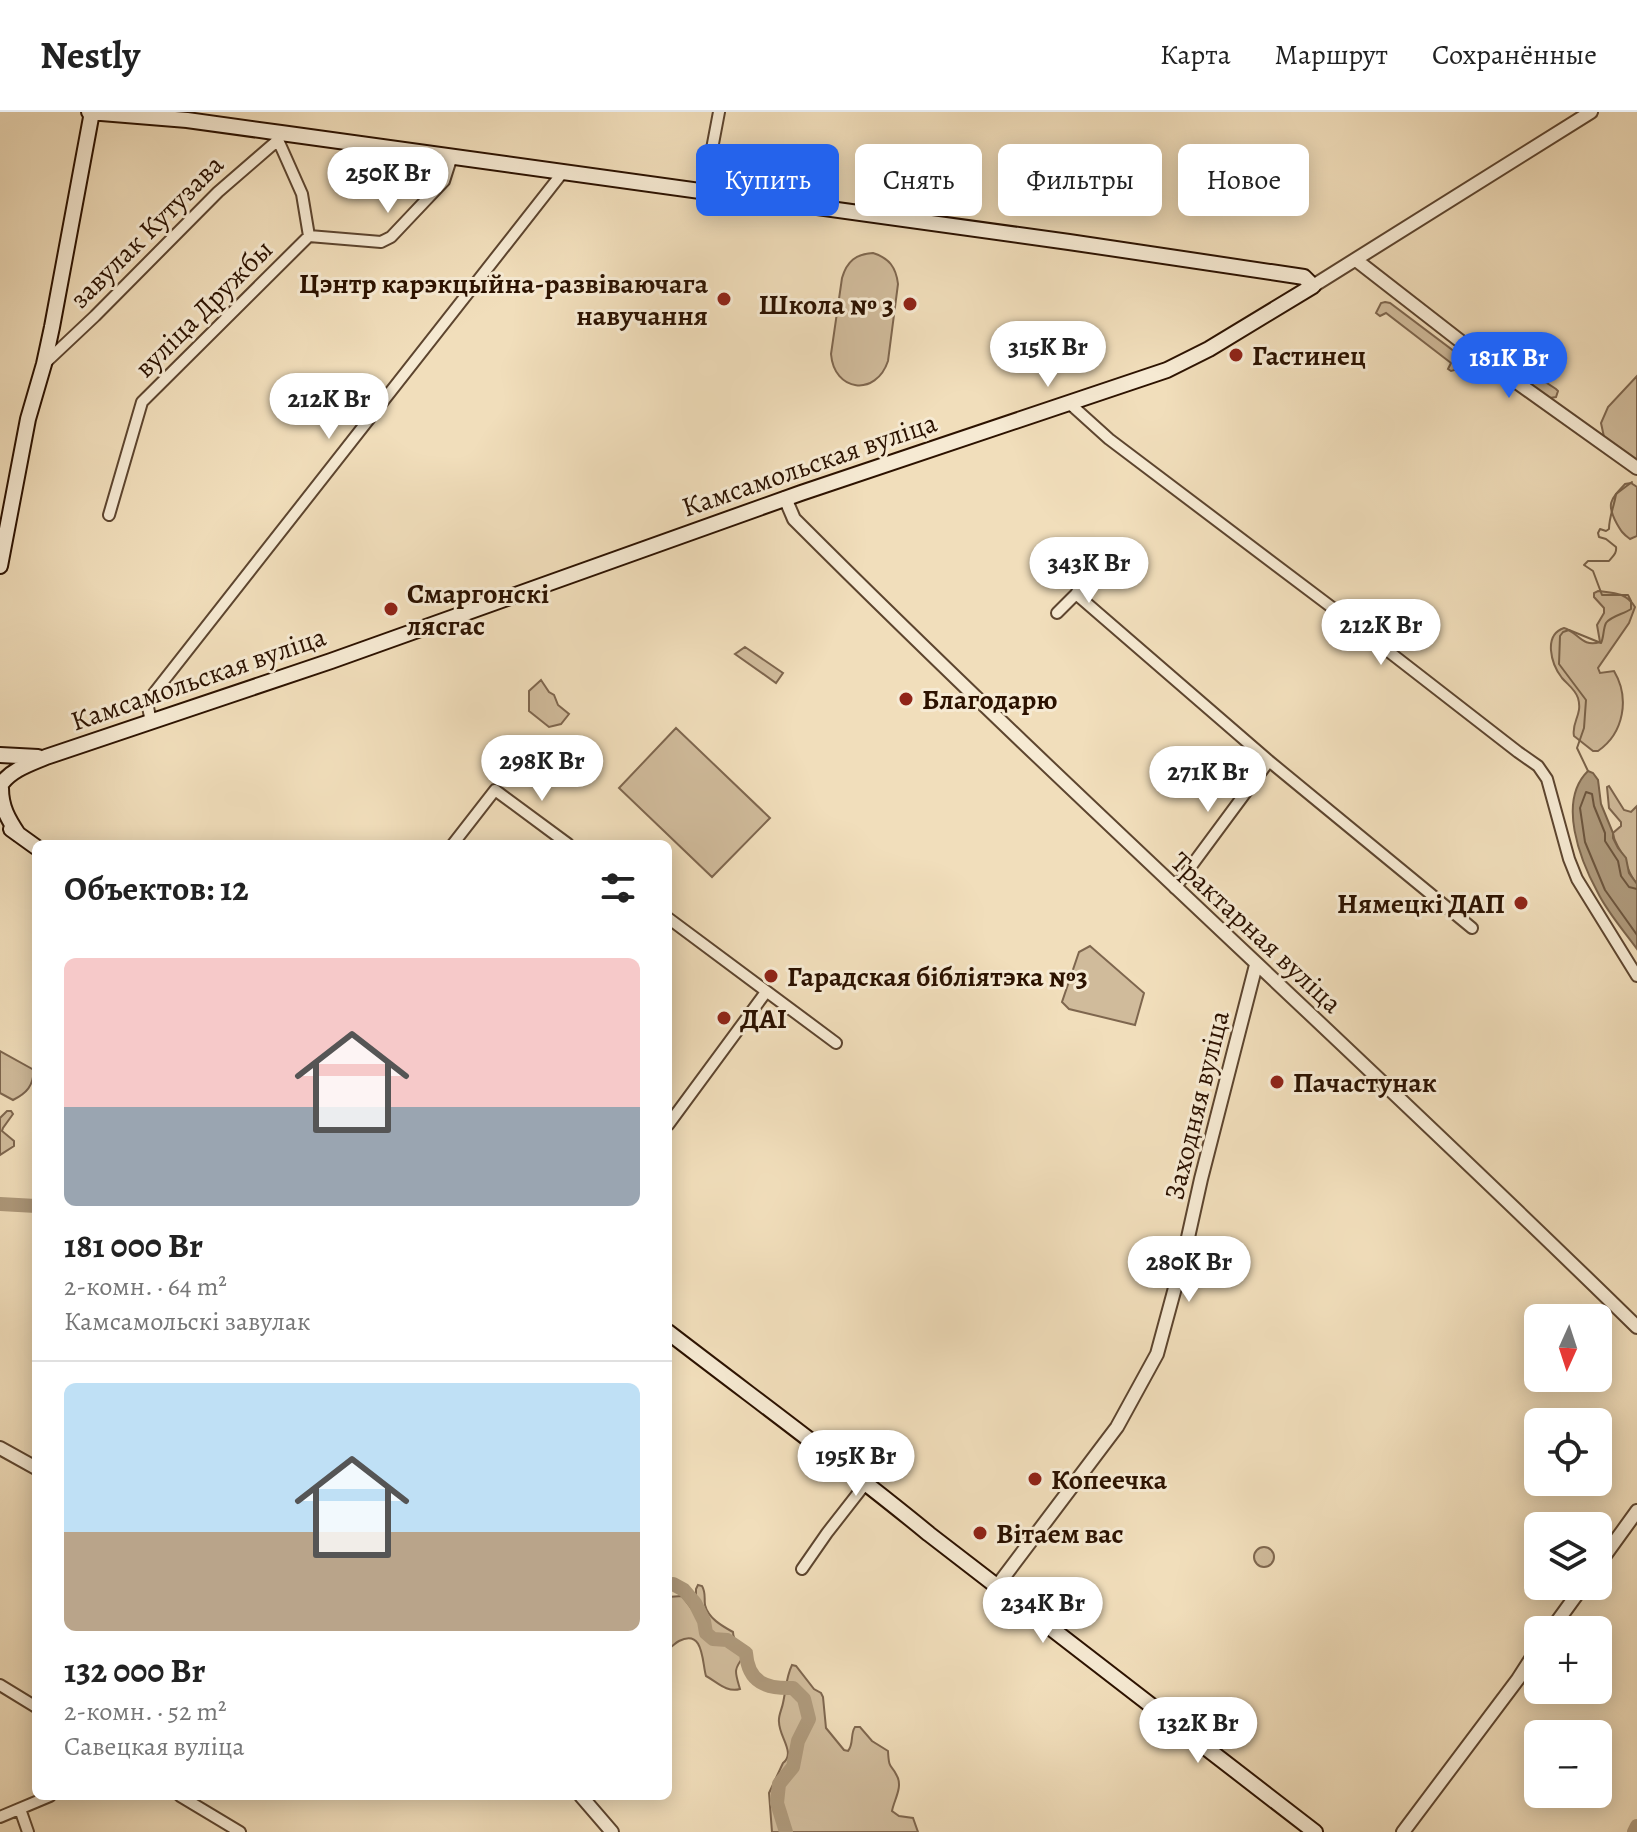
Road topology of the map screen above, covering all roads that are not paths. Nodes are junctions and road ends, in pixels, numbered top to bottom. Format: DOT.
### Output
graph roads {
  1 [pos="91,112"];
  2 [pos="719,112"];
  3 [pos="1591,112"];
  4 [pos="278,136"];
  5 [pos="713,144"];
  6 [pos="452,156"];
  7 [pos="563,172"];
  8 [pos="696,190"];
  9 [pos="839,210"];
  10 [pos="309,236"];
  11 [pos="1356,260"];
  12 [pos="1313,286"];
  13 [pos="44,364"];
  14 [pos="1068,402"];
  15 [pos="1637,468"];
  16 [pos="785,498"];
  17 [pos="109,515"];
  18 [pos="0,566"];
  19 [pos="1091,570"];
  20 [pos="1076,594"];
  21 [pos="1057,613"];
  22 [pos="151,722"];
  23 [pos="0,755"];
  24 [pos="46,757"];
  25 [pos="1269,761"];
  26 [pos="0,763"];
  27 [pos="1,787"];
  28 [pos="0,823"];
  29 [pos="18,834"];
  30 [pos="456,840"];
  31 [pos="563,840"];
  32 [pos="32,844"];
  33 [pos="1175,888"];
  34 [pos="672,921"];
  35 [pos="1472,928"];
  36 [pos="1256,965"];
  37 [pos="1637,976"];
  38 [pos="766,992"];
  39 [pos="836,1043"];
  40 [pos="672,1120"];
  41 [pos="1637,1327"];
  42 [pos="672,1335"];
  43 [pos="0,1448"];
  44 [pos="32,1466"];
  45 [pos="866,1483"];
  46 [pos="1637,1511"];
  47 [pos="1612,1546"];
  48 [pos="802,1569"];
  49 [pos="997,1586"];
  50 [pos="1524,1670"];
  51 [pos="0,1685"];
  52 [pos="32,1705"];
  53 [pos="41,1800"];
  54 [pos="187,1800"];
  55 [pos="584,1800"];
  56 [pos="20,1809"];
  57 [pos="0,1817"];
  58 [pos="28,1832"];
  59 [pos="240,1832"];
  60 [pos="612,1832"];
  61 [pos="1315,1832"];
  62 [pos="1403,1832"];
  1 -- 4 [label="main road"];
  1 -- 13 [label="main road"];
  2 -- 5 [label="street"];
  3 -- 11 [label="street, Камсамольская вуліца"];
  4 -- 6 [label="main road"];
  4 -- 10 [label="street, вуліца Дружбы"];
  4 -- 13 [label="street, завулак Кутузава"];
  6 -- 7 [label="main road"];
  6 -- 10 [label="street"];
  7 -- 8 [label="main road"];
  7 -- 22 [label="street"];
  9 -- 12 [label="main road"];
  10 -- 17 [label="street, вуліца Дружбы"];
  11 -- 12 [label="street, Камсамольская вуліца"];
  11 -- 15 [label="street"];
  12 -- 14 [label="main road, Камсамольская вуліца"];
  13 -- 18 [label="main road"];
  14 -- 16 [label="main road, Камсамольская вуліца"];
  14 -- 37 [label="street"];
  16 -- 22 [label="main road, Камсамольская вуліца"];
  16 -- 33 [label="street, Трактарная вуліца"];
  19 -- 20 [label="street"];
  20 -- 21 [label="street"];
  20 -- 25 [label="street"];
  22 -- 24 [label="main road, Камсамольская вуліца"];
  23 -- 24 [label="main road, Камсамольская вуліца"];
  24 -- 27 [label="main road, Камсамольская вуліца"];
  25 -- 33 [label="street"];
  25 -- 35 [label="street"];
  26 -- 27 [label="main road"];
  27 -- 29 [label="main road"];
  28 -- 29 [label="main road"];
  29 -- 32 [label="main road"];
  30 -- 31 [label="street"];
  33 -- 36 [label="street, Трактарная вуліца"];
  34 -- 38 [label="street"];
  36 -- 41 [label="street, Трактарная вуліца"];
  36 -- 49 [label="street, Заходняя вуліца"];
  38 -- 39 [label="street"];
  38 -- 40 [label="street"];
  42 -- 45 [label="main road"];
  43 -- 44 [label="street"];
  45 -- 48 [label="street"];
  45 -- 49 [label="main road"];
  46 -- 47 [label="street"];
  49 -- 61 [label="main road"];
  50 -- 62 [label="street"];
  51 -- 52 [label="street"];
  53 -- 56 [label="street"];
  54 -- 59 [label="street"];
  55 -- 60 [label="street"];
  56 -- 57 [label="street"];
  56 -- 58 [label="street"];
}
